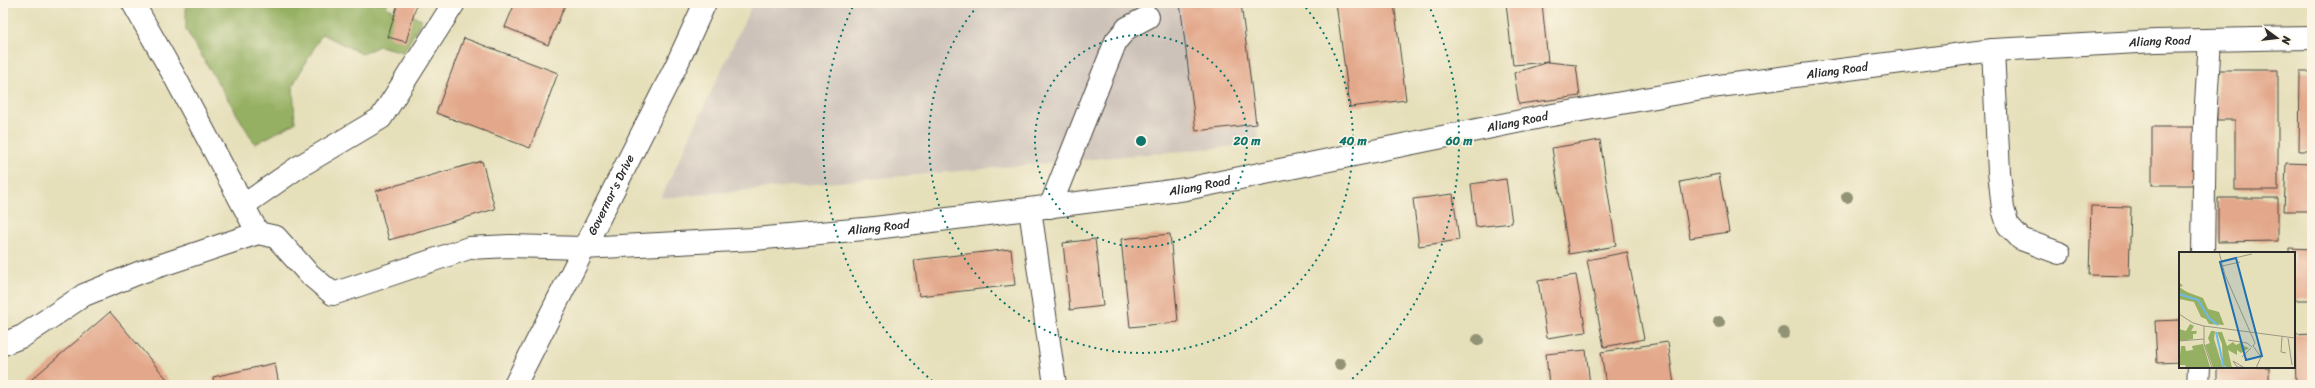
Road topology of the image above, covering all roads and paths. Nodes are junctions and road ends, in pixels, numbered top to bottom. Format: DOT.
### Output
graph roads {
  1 [pos="133,3"];
  2 [pos="454,3"];
  3 [pos="705,3"];
  4 [pos="1148,17"];
  5 [pos="2312,38"];
  6 [pos="2210,40"];
  7 [pos="1993,50"];
  8 [pos="244,205"];
  9 [pos="1040,208"];
  10 [pos="258,233"];
  11 [pos="583,248"];
  12 [pos="2203,252"];
  13 [pos="2059,253"];
  14 [pos="3,344"];
  15 [pos="2199,368"];
  16 [pos="515,385"];
  17 [pos="1056,385"];
  18 [pos="2198,385"];
  1 -- 8 [label="street"];
  2 -- 8 [label="street"];
  3 -- 11 [label="street, Governor's Drive"];
  4 -- 9 [label="street"];
  5 -- 6 [label="street, Aliang Road"];
  6 -- 7 [label="street, Aliang Road"];
  6 -- 12 [label="street"];
  7 -- 9 [label="street, Aliang Road"];
  7 -- 13 [label="street"];
  8 -- 10 [label="street"];
  9 -- 11 [label="street, Aliang Road"];
  9 -- 17 [label="street"];
  10 -- 11 [label="street, Aliang Road"];
  10 -- 14 [label="street"];
  11 -- 16 [label="street, Governor's Drive"];
  15 -- 18 [label="street"];
}
